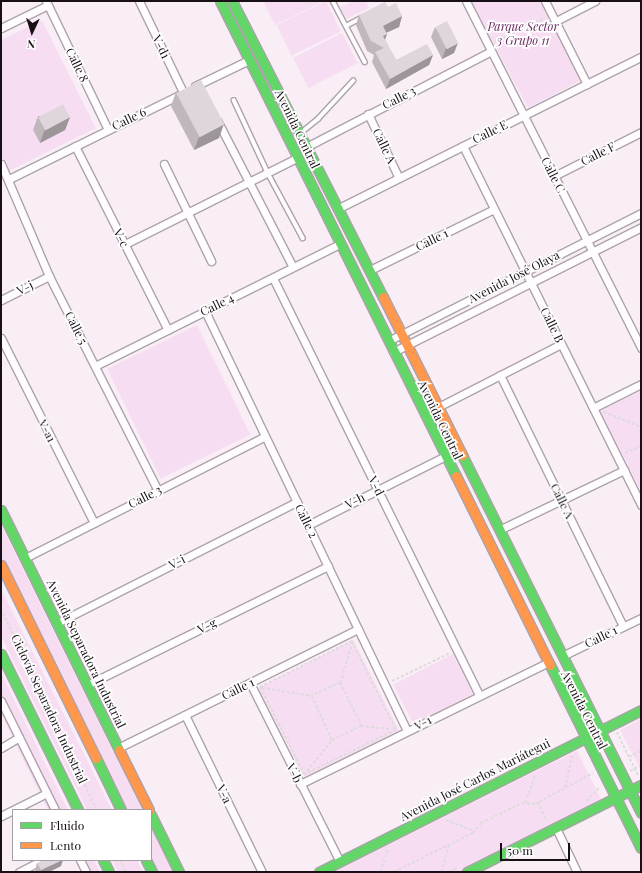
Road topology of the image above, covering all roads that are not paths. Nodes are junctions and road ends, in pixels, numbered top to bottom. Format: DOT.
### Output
graph roads {
  1 [pos="139,1"];
  2 [pos="220,1"];
  3 [pos="232,1"];
  4 [pos="333,1"];
  5 [pos="466,1"];
  6 [pos="545,1"];
  7 [pos="595,1"];
  8 [pos="47,3"];
  9 [pos="366,15"];
  10 [pos="554,18"];
  11 [pos="346,26"];
  12 [pos="1,28"];
  13 [pos="494,50"];
  14 [pos="641,57"];
  15 [pos="249,60"];
  16 [pos="365,62"];
  17 [pos="354,82"];
  18 [pos="587,84"];
  19 [pos="183,92"];
  20 [pos="234,100"];
  21 [pos="213,113"];
  22 [pos="368,114"];
  23 [pos="524,115"];
  24 [pos="108,130"];
  25 [pos="641,132"];
  26 [pos="301,133"];
  27 [pos="75,146"];
  28 [pos="308,146"];
  29 [pos="463,146"];
  30 [pos="297,158"];
  31 [pos="1,164"];
  32 [pos="164,164"];
  33 [pos="268,173"];
  34 [pos="554,176"];
  35 [pos="399,178"];
  36 [pos="9,179"];
  37 [pos="249,182"];
  38 [pos="338,208"];
  39 [pos="494,209"];
  40 [pos="187,213"];
  41 [pos="641,213"];
  42 [pos="641,227"];
  43 [pos="303,238"];
  44 [pos="586,240"];
  45 [pos="124,244"];
  46 [pos="340,244"];
  47 [pos="592,252"];
  48 [pos="211,261"];
  49 [pos="293,267"];
  50 [pos="370,270"];
  51 [pos="525,271"];
  52 [pos="49,276"];
  53 [pos="273,278"];
  54 [pos="531,283"];
  55 [pos="1,300"];
  56 [pos="205,311"];
  57 [pos="168,330"];
  58 [pos="401,335"];
  59 [pos="1,338"];
  60 [pos="388,341"];
  61 [pos="561,344"];
  62 [pos="406,346"];
  63 [pos="641,348"];
  64 [pos="393,352"];
  65 [pos="95,366"];
  66 [pos="500,375"];
  67 [pos="641,384"];
  68 [pos="438,407"];
  69 [pos="593,408"];
  70 [pos="265,436"];
  71 [pos="445,456"];
  72 [pos="624,470"];
  73 [pos="378,490"];
  74 [pos="158,491"];
  75 [pos="562,500"];
  76 [pos="297,502"];
  77 [pos="641,504"];
  78 [pos="1,510"];
  79 [pos="94,523"];
  80 [pos="308,525"];
  81 [pos="499,530"];
  82 [pos="25,558"];
  83 [pos="1,565"];
  84 [pos="328,566"];
  85 [pos="641,618"];
  86 [pos="57,623"];
  87 [pos="624,626"];
  88 [pos="358,629"];
  89 [pos="1,654"];
  90 [pos="562,656"];
  91 [pos="547,663"];
  92 [pos="250,683"];
  93 [pos="87,685"];
  94 [pos="479,695"];
  95 [pos="1,701"];
  96 [pos="641,710"];
  97 [pos="185,715"];
  98 [pos="407,731"];
  99 [pos="599,731"];
  100 [pos="19,737"];
  101 [pos="584,738"];
  102 [pos="1,748"];
  103 [pos="118,748"];
  104 [pos="300,784"];
  105 [pos="641,784"];
  106 [pos="630,790"];
  107 [pos="47,793"];
  108 [pos="615,798"];
  109 [pos="15,809"];
  110 [pos="55,809"];
  111 [pos="78,809"];
  112 [pos="121,809"];
  113 [pos="148,809"];
  114 [pos="12,810"];
  115 [pos="641,813"];
  116 [pos="1,816"];
  117 [pos="152,817"];
  118 [pos="554,829"];
  119 [pos="641,848"];
  120 [pos="41,861"];
  121 [pos="80,861"];
  122 [pos="104,861"];
  123 [pos="146,861"];
  124 [pos="340,862"];
  125 [pos="19,872"];
  126 [pos="86,872"];
  127 [pos="109,872"];
  128 [pos="152,872"];
  129 [pos="179,872"];
  130 [pos="262,872"];
  131 [pos="319,872"];
  132 [pos="467,872"];
  133 [pos="577,872"];
  1 -- 19 [label="street, V-d1"];
  2 -- 15 [label="street, Avenida Central"];
  3 -- 26 [label="street, Avenida Central"];
  4 -- 11 [label="lane"];
  5 -- 13 [label="street, Calle C"];
  6 -- 10 [label="street"];
  7 -- 10 [label="street"];
  8 -- 12 [label="street"];
  8 -- 24 [label="street, Calle 8"];
  9 -- 11 [label="lane"];
  10 -- 18 [label="street"];
  11 -- 16 [label="lane"];
  13 -- 22 [label="street, Calle 3"];
  13 -- 23 [label="street, Calle C"];
  14 -- 18 [label="street, Calle E"];
  15 -- 19 [label="street, Calle 6"];
  15 -- 30 [label="street, Avenida Central"];
  17 -- 26 [label="lane"];
  18 -- 23 [label="street, Calle E"];
  19 -- 24 [label="street, Calle 6"];
  20 -- 33 [label="lane"];
  21 -- 37 [label="street"];
  22 -- 28 [label="street, Calle 3"];
  22 -- 35 [label="street, Calle A"];
  23 -- 29 [label="street, Calle E"];
  23 -- 34 [label="street, Calle C"];
  24 -- 27 [label="street, Calle 6"];
  25 -- 34 [label="street, Calle F"];
  26 -- 28 [label="street, Avenida Central"];
  27 -- 36 [label="street, Calle 6"];
  27 -- 45 [label="street, V-c"];
  28 -- 38 [label="street, Avenida Central"];
  29 -- 35 [label="street, Calle E"];
  29 -- 39 [label="street, Calle B"];
  30 -- 33 [label="street"];
  30 -- 46 [label="street, Avenida Central"];
  31 -- 36 [label="street, Calle 5"];
  32 -- 40 [label="street"];
  33 -- 37 [label="street"];
  33 -- 43 [label="lane"];
  34 -- 44 [label="street, Calle C"];
  35 -- 38 [label="street, Calle E"];
  36 -- 52 [label="street, Calle 5"];
  37 -- 40 [label="street"];
  37 -- 49 [label="street"];
  38 -- 50 [label="street, Avenida Central"];
  39 -- 50 [label="street, Calle 1"];
  39 -- 51 [label="street, Calle B"];
  40 -- 45 [label="street"];
  40 -- 48 [label="street"];
  41 -- 44 [label="street, Avenida José Olaya"];
  42 -- 47 [label="street, Avenida José Olaya"];
  44 -- 47 [label="street, Calle C"];
  44 -- 51 [label="street, Avenida José Olaya"];
  45 -- 57 [label="street, V-c"];
  46 -- 49 [label="street, Calle 4"];
  46 -- 60 [label="street, Avenida Central"];
  47 -- 54 [label="street, Avenida José Olaya"];
  47 -- 63 [label="street, Calle C"];
  49 -- 53 [label="street, Calle 4"];
  50 -- 58 [label="street, Avenida Central"];
  51 -- 54 [label="street, Calle B"];
  51 -- 58 [label="street, Avenida José Olaya"];
  52 -- 55 [label="street, V-j"];
  52 -- 65 [label="street, Calle 5"];
  53 -- 56 [label="street, Calle 4"];
  53 -- 73 [label="street, V-d"];
  54 -- 61 [label="street, Calle B"];
  54 -- 62 [label="street, Avenida José Olaya"];
  56 -- 57 [label="street, Calle 4"];
  56 -- 70 [label="street, Calle 2"];
  57 -- 65 [label="street, Calle 4"];
  58 -- 60 [label="street, Avenida José Olaya"];
  58 -- 62 [label="street, Avenida Central"];
  59 -- 79 [label="street, V-a1"];
  60 -- 64 [label="street, Avenida Central"];
  61 -- 66 [label="street"];
  61 -- 69 [label="street, Calle B"];
  62 -- 64 [label="street, Avenida José Olaya"];
  62 -- 68 [label="street, Avenida Central"];
  64 -- 71 [label="street, Avenida Central"];
  65 -- 74 [label="street, Calle 5"];
  66 -- 68 [label="street"];
  66 -- 75 [label="street, Calle A"];
  67 -- 69 [label="street"];
  68 -- 81 [label="street, Avenida Central"];
  69 -- 72 [label="street, Calle B"];
  70 -- 74 [label="street, Calle 3"];
  70 -- 76 [label="street, Calle 2"];
  71 -- 73 [label="street, V-h"];
  71 -- 91 [label="street, Avenida Central"];
  72 -- 75 [label="street"];
  72 -- 77 [label="street, Calle B"];
  73 -- 80 [label="street, V-h"];
  73 -- 94 [label="street, V-d"];
  74 -- 79 [label="street, Calle 3"];
  75 -- 81 [label="street"];
  75 -- 87 [label="street, Calle A"];
  76 -- 80 [label="street, Calle 2"];
  76 -- 86 [label="street, V-i"];
  78 -- 82 [label="street, Avenida Separadora Industrial"];
  79 -- 82 [label="street, Calle 3"];
  80 -- 84 [label="street, Calle 2"];
  81 -- 90 [label="street, Avenida Central"];
  82 -- 86 [label="street, Avenida Separadora Industrial"];
  83 -- 112 [label="street"];
  84 -- 88 [label="street, Calle 2"];
  84 -- 93 [label="street, V-g"];
  85 -- 87 [label="street, Calle 1"];
  86 -- 93 [label="street, Avenida Separadora Industrial"];
  87 -- 90 [label="street, Calle 1"];
  88 -- 92 [label="street, Calle 1"];
  88 -- 98 [label="street, Calle 2"];
  89 -- 111 [label="street"];
  90 -- 99 [label="street, Avenida Central"];
  91 -- 94 [label="street, V-1"];
  91 -- 101 [label="street, Avenida Central"];
  92 -- 97 [label="street, Calle 1"];
  92 -- 104 [label="street, V-b"];
  93 -- 103 [label="street, Avenida Separadora Industrial"];
  94 -- 98 [label="street, V-1"];
  95 -- 100 [label="street"];
  96 -- 99 [label="street, Avenida José Carlos Mariátegui"];
  97 -- 103 [label="street, Calle 1"];
  97 -- 130 [label="street, V-a"];
  98 -- 104 [label="street, V-1"];
  99 -- 101 [label="street, Avenida José Carlos Mariátegui"];
  99 -- 106 [label="street, Avenida Central"];
  100 -- 102 [label="street"];
  100 -- 107 [label="street"];
  101 -- 108 [label="street, Avenida Central"];
  101 -- 124 [label="street, Avenida José Carlos Mariátegui"];
  103 -- 113 [label="street, Avenida Separadora Industrial"];
  104 -- 124 [label="street, V-b"];
  105 -- 106 [label="street"];
  106 -- 108 [label="street"];
  106 -- 115 [label="street, Avenida Central"];
  107 -- 109 [label="street"];
  107 -- 110 [label="street"];
  108 -- 118 [label="street"];
  108 -- 119 [label="street, Avenida Central"];
  114 -- 116 [label="street"];
  117 -- 129 [label="street"];
  118 -- 132 [label="street"];
  118 -- 133 [label="street"];
  120 -- 125 [label="street"];
  121 -- 126 [label="street"];
  122 -- 127 [label="street"];
  123 -- 128 [label="street"];
  124 -- 131 [label="street, Avenida José Carlos Mariátegui"];
}
